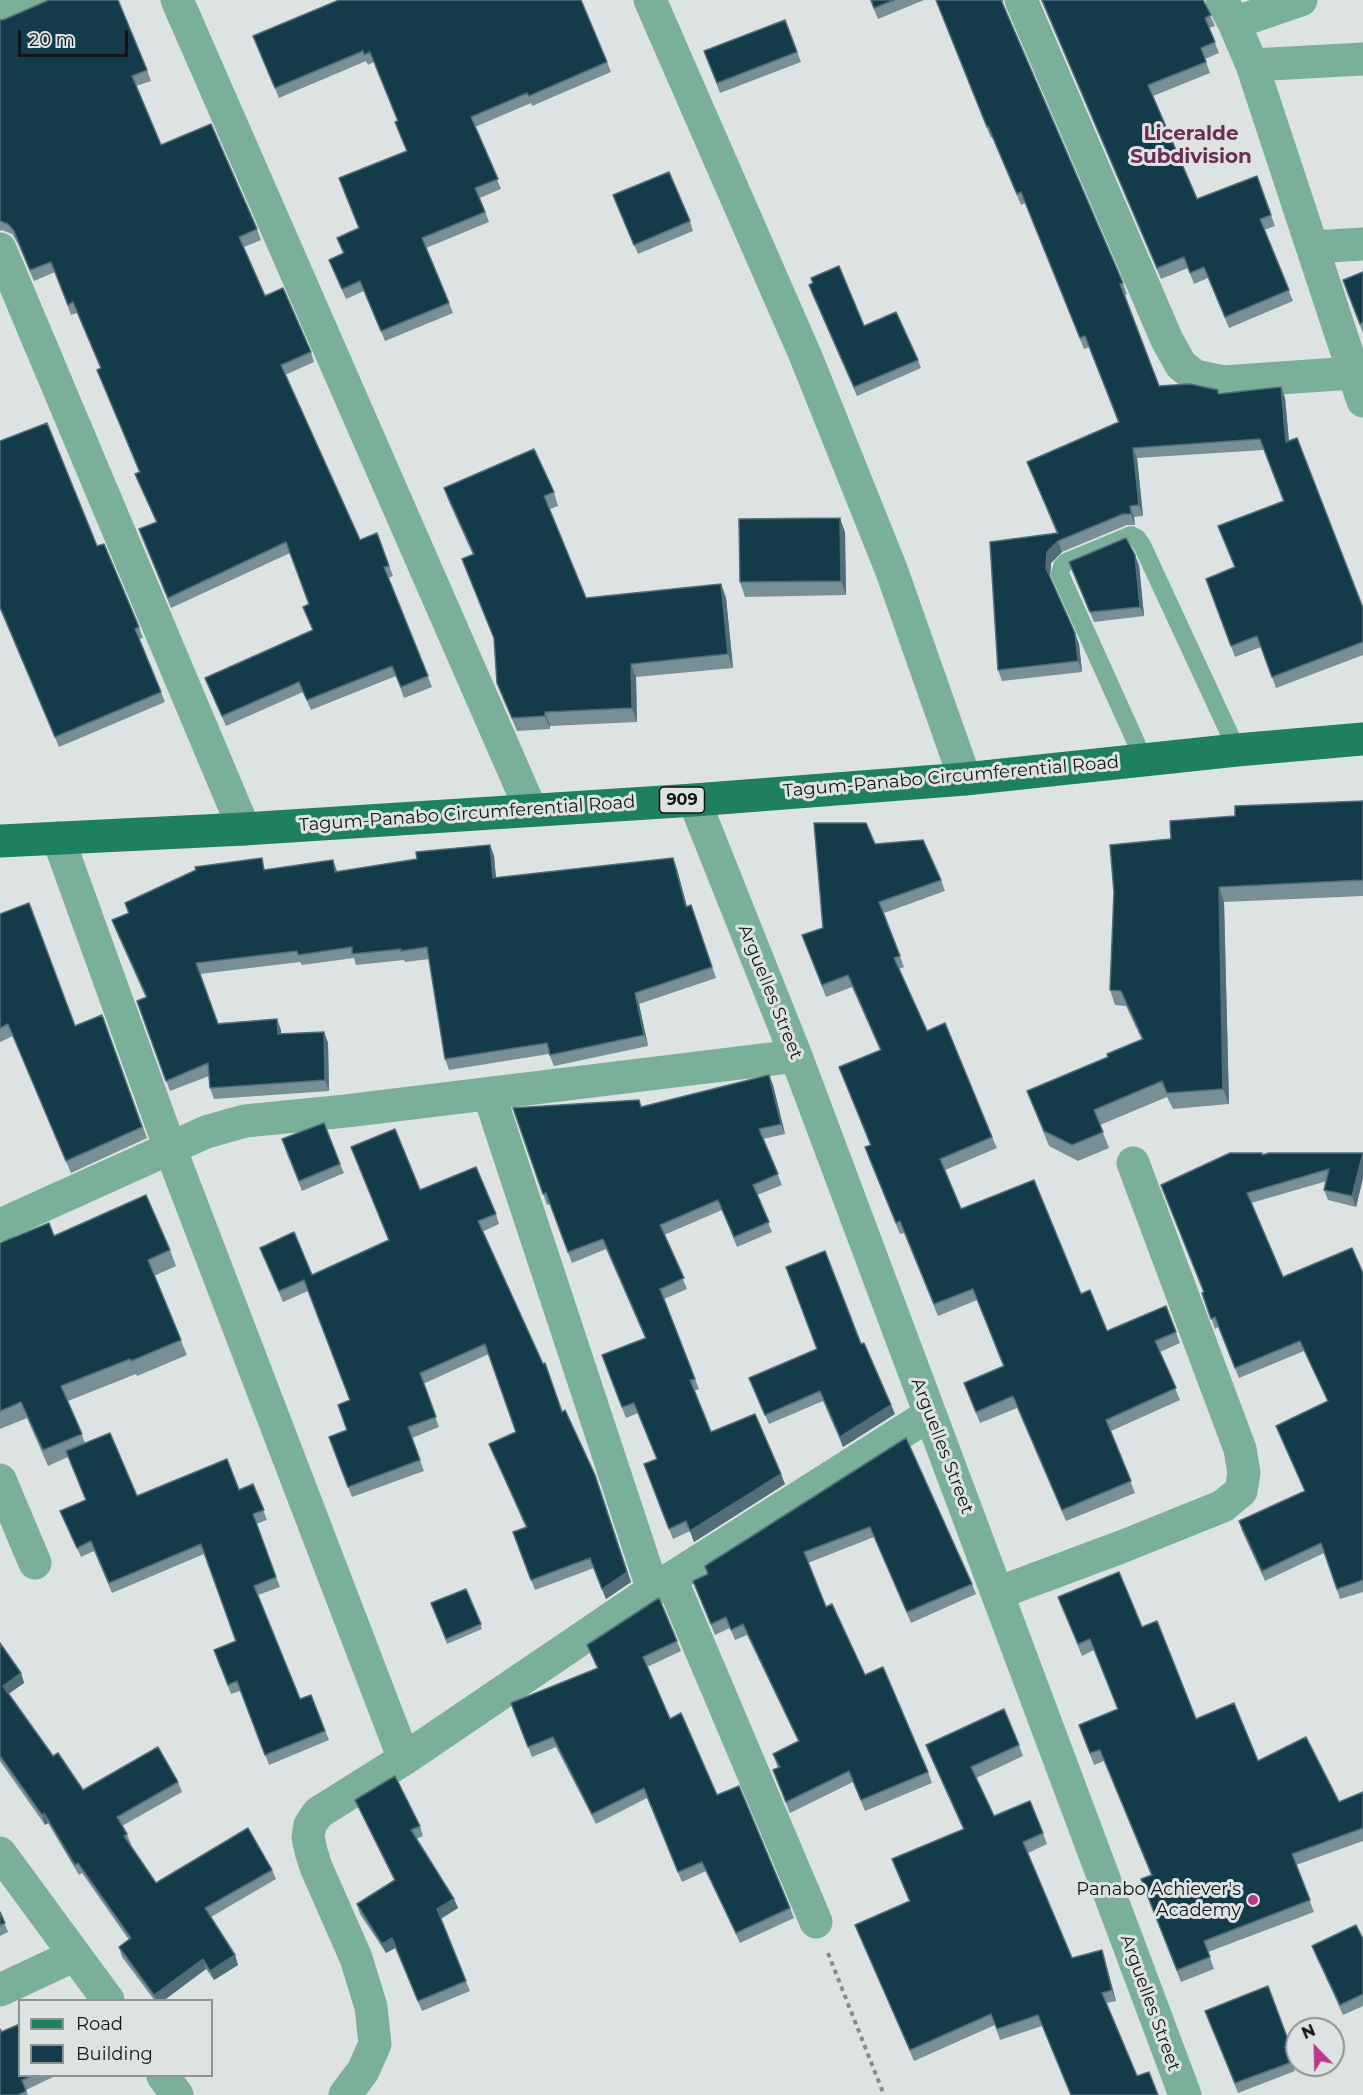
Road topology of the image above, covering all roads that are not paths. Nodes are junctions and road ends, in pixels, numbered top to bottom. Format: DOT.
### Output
graph roads {
  1 [pos="32,0"];
  2 [pos="177,0"];
  3 [pos="650,0"];
  4 [pos="1021,0"];
  5 [pos="1301,0"];
  6 [pos="1228,11"];
  7 [pos="0,13"];
  8 [pos="1363,59"];
  9 [pos="1252,65"];
  10 [pos="1363,244"];
  11 [pos="1312,247"];
  12 [pos="0,249"];
  13 [pos="1358,387"];
  14 [pos="1363,739"];
  15 [pos="1237,750"];
  16 [pos="1144,759"];
  17 [pos="964,779"];
  18 [pos="694,800"];
  19 [pos="531,810"];
  20 [pos="244,829"];
  21 [pos="58,838"];
  22 [pos="0,842"];
  23 [pos="796,1056"];
  24 [pos="489,1094"];
  25 [pos="171,1148"];
  26 [pos="1132,1163"];
  27 [pos="0,1226"];
  28 [pos="929,1415"];
  29 [pos="0,1480"];
  30 [pos="35,1563"];
  31 [pos="662,1585"];
  32 [pos="998,1593"];
  33 [pos="404,1759"];
  34 [pos="0,1853"];
  35 [pos="816,1922"];
  36 [pos="75,1955"];
  37 [pos="0,1990"];
  38 [pos="107,1999"];
  39 [pos="164,2077"];
  40 [pos="177,2095"];
  41 [pos="345,2095"];
  42 [pos="1185,2095"];
  1 -- 7 [label="street"];
  2 -- 19 [label="street"];
  3 -- 17 [label="street"];
  4 -- 13 [label="street"];
  5 -- 6 [label="street"];
  6 -- 9 [label="street"];
  8 -- 9 [label="street"];
  9 -- 11 [label="street"];
  10 -- 11 [label="street"];
  11 -- 13 [label="street"];
  12 -- 20 [label="street"];
  14 -- 15 [label="main road, Tagum-Panabo Circumferential Road / 909"];
  15 -- 16 [label="main road, Tagum-Panabo Circumferential Road / 909"];
  15 -- 16 [label="lane"];
  16 -- 17 [label="main road, Tagum-Panabo Circumferential Road / 909"];
  17 -- 18 [label="main road, Tagum-Panabo Circumferential Road / 909"];
  18 -- 19 [label="main road, Tagum-Panabo Circumferential Road / 909"];
  18 -- 23 [label="street, Arguelles Street"];
  19 -- 20 [label="main road, Tagum-Panabo Circumferential Road / 909"];
  20 -- 21 [label="main road, Tagum-Panabo Circumferential Road / 909"];
  21 -- 22 [label="main road, Tagum-Panabo Circumferential Road / 909"];
  21 -- 25 [label="street"];
  23 -- 24 [label="street"];
  23 -- 28 [label="street, Arguelles Street"];
  24 -- 25 [label="street"];
  24 -- 31 [label="street"];
  25 -- 27 [label="street"];
  25 -- 33 [label="street"];
  26 -- 32 [label="street"];
  28 -- 31 [label="street"];
  28 -- 32 [label="street, Arguelles Street"];
  29 -- 30 [label="street"];
  31 -- 33 [label="street"];
  31 -- 35 [label="street"];
  32 -- 42 [label="street, Arguelles Street"];
  33 -- 41 [label="street"];
  34 -- 36 [label="street"];
  36 -- 37 [label="street"];
  36 -- 38 [label="street"];
  39 -- 40 [label="street"];
}
